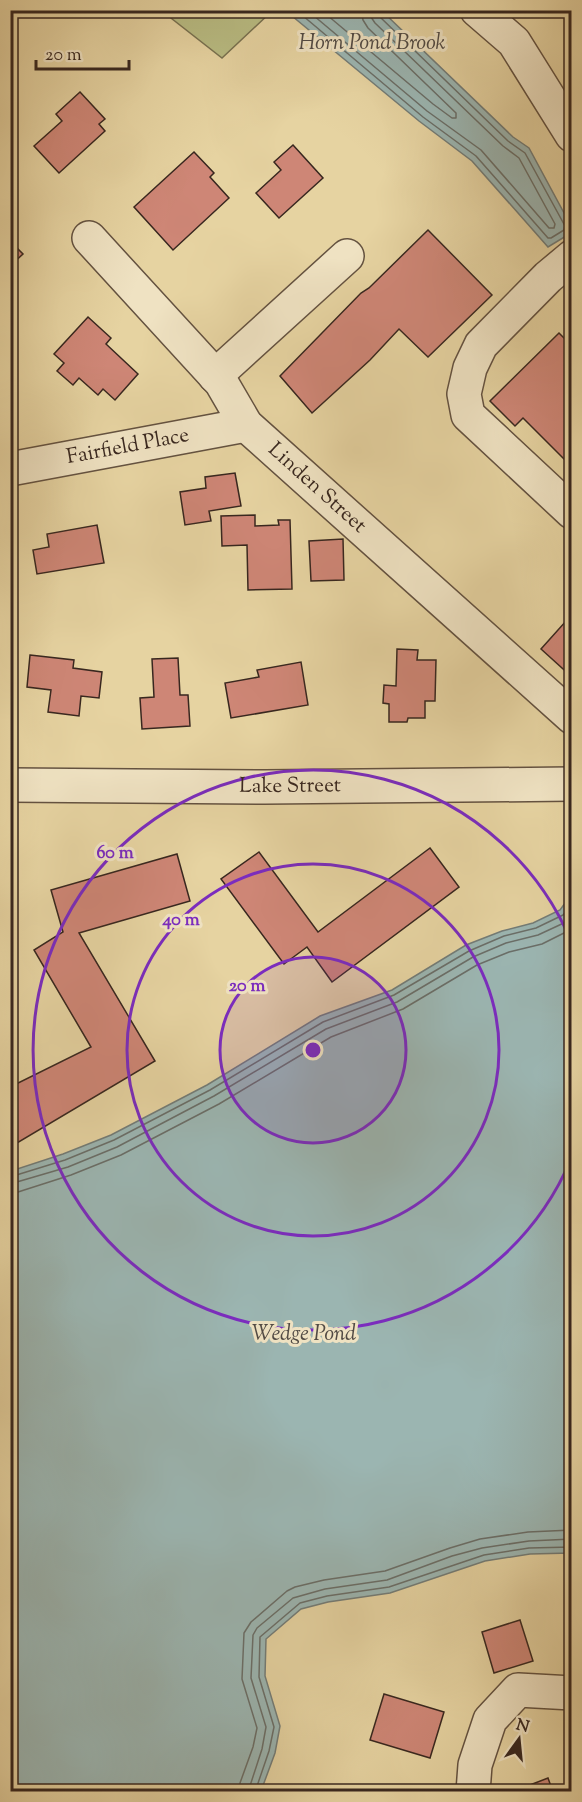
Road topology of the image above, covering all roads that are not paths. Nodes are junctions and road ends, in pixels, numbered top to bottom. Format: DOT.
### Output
graph roads {
  1 [pos="477,10"];
  2 [pos="508,10"];
  3 [pos="514,42"];
  4 [pos="572,135"];
  5 [pos="89,238"];
  6 [pos="346,256"];
  7 [pos="566,262"];
  8 [pos="215,376"];
  9 [pos="246,425"];
  10 [pos="10,469"];
  11 [pos="572,512"];
  12 [pos="572,717"];
  13 [pos="572,784"];
  14 [pos="10,785"];
  15 [pos="572,1693"];
  16 [pos="473,1791"];
  1 -- 3 [label="street"];
  2 -- 3 [label="street"];
  3 -- 4 [label="street"];
  5 -- 8 [label="street, Linden Street"];
  6 -- 8 [label="street"];
  7 -- 11 [label="street"];
  8 -- 9 [label="street, Linden Street"];
  9 -- 10 [label="street, Fairfield Place"];
  9 -- 12 [label="street, Linden Street"];
  13 -- 14 [label="street, Lake Street"];
  15 -- 16 [label="street"];
}
